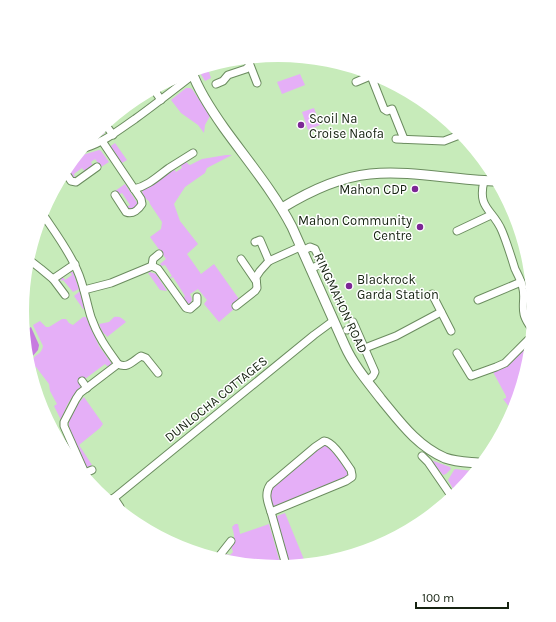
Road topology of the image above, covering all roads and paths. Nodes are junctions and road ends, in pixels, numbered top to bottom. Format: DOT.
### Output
graph roads {
  1 [pos="250,63"];
  2 [pos="194,76"];
  3 [pos="187,79"];
  4 [pos="367,79"];
  5 [pos="361,82"];
  6 [pos="375,82"];
  7 [pos="257,83"];
  8 [pos="222,85"];
  9 [pos="157,94"];
  10 [pos="161,100"];
  11 [pos="109,129"];
  12 [pos="113,135"];
  13 [pos="455,137"];
  14 [pos="102,142"];
  15 [pos="93,145"];
  16 [pos="193,153"];
  17 [pos="97,167"];
  18 [pos="68,177"];
  19 [pos="489,181"];
  20 [pos="134,188"];
  21 [pos="116,197"];
  22 [pos="282,208"];
  23 [pos="491,215"];
  24 [pos="47,220"];
  25 [pos="457,230"];
  26 [pos="257,241"];
  27 [pos="301,249"];
  28 [pos="159,254"];
  29 [pos="241,259"];
  30 [pos="269,261"];
  31 [pos="34,263"];
  32 [pos="75,264"];
  33 [pos="152,266"];
  34 [pos="53,280"];
  35 [pos="256,281"];
  36 [pos="524,285"];
  37 [pos="84,290"];
  38 [pos="432,294"];
  39 [pos="65,296"];
  40 [pos="197,300"];
  41 [pos="478,300"];
  42 [pos="236,306"];
  43 [pos="442,312"];
  44 [pos="333,321"];
  45 [pos="526,321"];
  46 [pos="348,330"];
  47 [pos="451,330"];
  48 [pos="525,343"];
  49 [pos="365,348"];
  50 [pos="461,355"];
  51 [pos="118,364"];
  52 [pos="158,373"];
  53 [pos="471,376"];
  54 [pos="82,381"];
  55 [pos="367,381"];
  56 [pos="471,384"];
  57 [pos="86,388"];
  58 [pos="61,431"];
  59 [pos="74,453"];
  60 [pos="422,456"];
  61 [pos="476,463"];
  62 [pos="92,470"];
  63 [pos="88,472"];
  64 [pos="449,492"];
  65 [pos="114,498"];
  66 [pos="271,512"];
  67 [pos="231,541"];
  68 [pos="222,554"];
  69 [pos="284,560"];
  1 -- 7 [label="street"];
  1 -- 8 [label="street"];
  2 -- 22 [label="street, RINGMAHON ROAD"];
  3 -- 10 [label="street"];
  4 -- 5 [label="street"];
  6 -- 13 [label="street"];
  9 -- 10 [label="street"];
  10 -- 12 [label="street"];
  11 -- 12 [label="street"];
  12 -- 14 [label="street"];
  14 -- 15 [label="street"];
  14 -- 20 [label="street"];
  16 -- 20 [label="street"];
  17 -- 18 [label="street"];
  19 -- 22 [label="street"];
  19 -- 23 [label="street"];
  20 -- 21 [label="street"];
  22 -- 27 [label="street, RINGMAHON ROAD"];
  23 -- 25 [label="street"];
  23 -- 36 [label="street"];
  24 -- 32 [label="street"];
  26 -- 30 [label="street"];
  27 -- 30 [label="street"];
  27 -- 44 [label="street, RINGMAHON ROAD"];
  28 -- 33 [label="street"];
  29 -- 35 [label="street"];
  30 -- 35 [label="street"];
  31 -- 34 [label="street"];
  32 -- 34 [label="street"];
  32 -- 37 [label="street"];
  33 -- 37 [label="street"];
  33 -- 40 [label="street"];
  34 -- 39 [label="street"];
  35 -- 42 [label="street"];
  36 -- 41 [label="street"];
  36 -- 45 [label="street"];
  37 -- 51 [label="street"];
  38 -- 43 [label="street"];
  43 -- 47 [label="street"];
  43 -- 49 [label="street"];
  44 -- 55 [label="street, RINGMAHON ROAD"];
  44 -- 65 [label="street, DUNLOCHA COTTAGES"];
  46 -- 49 [label="street"];
  48 -- 53 [label="street"];
  49 -- 55 [label="street"];
  50 -- 53 [label="street"];
  51 -- 52 [label="street"];
  51 -- 57 [label="street"];
  53 -- 56 [label="street"];
  54 -- 57 [label="street"];
  55 -- 61 [label="street, RINGMAHON ROAD"];
  57 -- 58 [label="street"];
  58 -- 59 [label="street"];
  60 -- 64 [label="street"];
  62 -- 63 [label="street"];
  66 -- 66 [label="street"];
  66 -- 69 [label="street"];
  67 -- 68 [label="street"];
}
